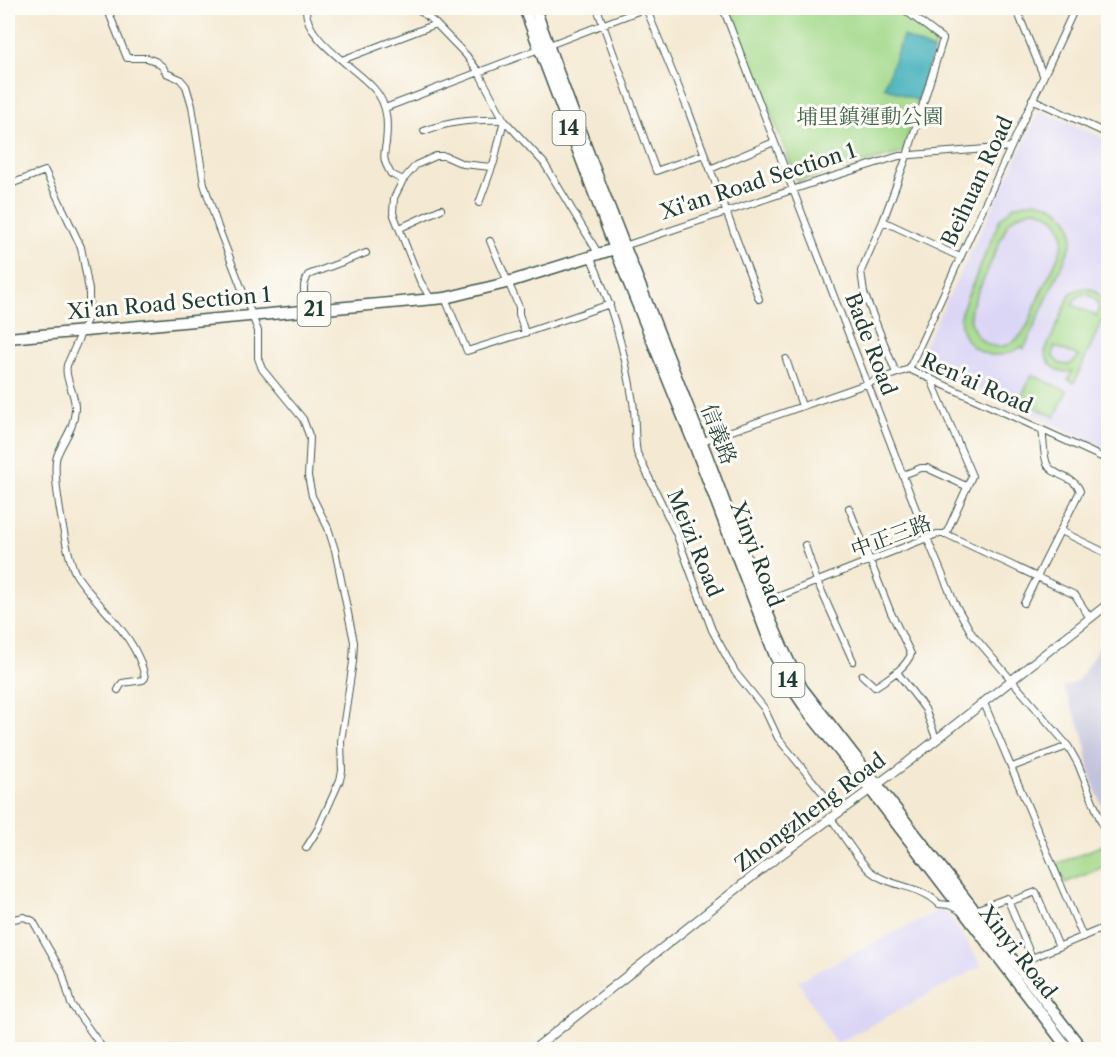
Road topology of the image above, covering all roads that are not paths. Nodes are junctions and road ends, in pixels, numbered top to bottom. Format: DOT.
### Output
graph roads {
  1 [pos="107,8"];
  2 [pos="306,8"];
  3 [pos="432,8"];
  4 [pos="524,8"];
  5 [pos="535,8"];
  6 [pos="597,8"];
  7 [pos="646,8"];
  8 [pos="723,8"];
  9 [pos="902,8"];
  10 [pos="1016,8"];
  11 [pos="1075,8"];
  12 [pos="419,10"];
  13 [pos="436,24"];
  14 [pos="603,25"];
  15 [pos="544,47"];
  16 [pos="342,60"];
  17 [pos="478,72"];
  18 [pos="1043,75"];
  19 [pos="1032,99"];
  20 [pos="385,108"];
  21 [pos="504,120"];
  22 [pos="424,131"];
  23 [pos="1108,134"];
  24 [pos="774,142"];
  25 [pos="1011,147"];
  26 [pos="704,154"];
  27 [pos="907,156"];
  28 [pos="491,167"];
  29 [pos="710,169"];
  30 [pos="403,180"];
  31 [pos="8,185"];
  32 [pos="793,191"];
  33 [pos="479,203"];
  34 [pos="441,209"];
  35 [pos="726,212"];
  36 [pos="883,221"];
  37 [pos="400,228"];
  38 [pos="490,241"];
  39 [pos="619,247"];
  40 [pos="366,253"];
  41 [pos="594,255"];
  42 [pos="960,257"];
  43 [pos="509,282"];
  44 [pos="445,298"];
  45 [pos="759,299"];
  46 [pos="431,300"];
  47 [pos="610,304"];
  48 [pos="304,310"];
  49 [pos="251,315"];
  50 [pos="83,330"];
  51 [pos="525,333"];
  52 [pos="8,338"];
  53 [pos="786,359"];
  54 [pos="909,369"];
  55 [pos="896,373"];
  56 [pos="930,377"];
  57 [pos="868,383"];
  58 [pos="802,406"];
  59 [pos="1042,429"];
  60 [pos="698,442"];
  61 [pos="1108,460"];
  62 [pos="903,475"];
  63 [pos="966,486"];
  64 [pos="849,508"];
  65 [pos="1061,531"];
  66 [pos="946,534"];
  67 [pos="927,538"];
  68 [pos="805,545"];
  69 [pos="1108,554"];
  70 [pos="869,561"];
  71 [pos="1038,577"];
  72 [pos="818,581"];
  73 [pos="1024,603"];
  74 [pos="760,604"];
  75 [pos="1107,607"];
  76 [pos="1090,618"];
  77 [pos="853,661"];
  78 [pos="897,672"];
  79 [pos="862,675"];
  80 [pos="1010,681"];
  81 [pos="118,690"];
  82 [pos="984,703"];
  83 [pos="936,738"];
  84 [pos="1068,746"];
  85 [pos="1011,767"];
  86 [pos="873,787"];
  87 [pos="838,812"];
  88 [pos="830,817"];
  89 [pos="1108,839"];
  90 [pos="306,848"];
  91 [pos="1008,900"];
  92 [pos="975,910"];
  93 [pos="963,912"];
  94 [pos="8,920"];
  95 [pos="1108,927"];
  96 [pos="1083,937"];
  97 [pos="991,940"];
  98 [pos="1059,947"];
  99 [pos="104,1050"];
  100 [pos="533,1050"];
  101 [pos="1069,1050"];
  102 [pos="1083,1050"];
  1 -- 49 [label="street"];
  2 -- 16 [label="street"];
  3 -- 12 [label="street"];
  4 -- 15 [label="main road, 14"];
  5 -- 15 [label="main road, 14"];
  6 -- 14 [label="street"];
  7 -- 14 [label="street"];
  7 -- 26 [label="street"];
  8 -- 24 [label="street, Bade Road"];
  9 -- 27 [label="street"];
  10 -- 18 [label="street"];
  11 -- 18 [label="street, Beihuan Road"];
  12 -- 13 [label="street, Meizi Road"];
  13 -- 16 [label="street"];
  13 -- 17 [label="street, Meizi Road"];
  14 -- 15 [label="street"];
  14 -- 26 [label="street"];
  15 -- 17 [label="street"];
  15 -- 39 [label="main road, 14"];
  16 -- 20 [label="street"];
  17 -- 20 [label="street"];
  17 -- 21 [label="street, Meizi Road"];
  18 -- 19 [label="street, Beihuan Road"];
  19 -- 23 [label="street"];
  19 -- 25 [label="street, Beihuan Road"];
  20 -- 30 [label="street"];
  21 -- 22 [label="street"];
  21 -- 28 [label="street"];
  21 -- 41 [label="street, Meizi Road"];
  24 -- 29 [label="street"];
  24 -- 32 [label="street, Bade Road"];
  25 -- 27 [label="street, Xi'an Road Section 1"];
  25 -- 42 [label="street, Beihuan Road"];
  26 -- 29 [label="street"];
  27 -- 32 [label="street, Xi'an Road Section 1"];
  27 -- 36 [label="street"];
  28 -- 30 [label="street"];
  28 -- 33 [label="street"];
  29 -- 35 [label="street"];
  30 -- 37 [label="street"];
  31 -- 50 [label="street"];
  32 -- 35 [label="street, Xi'an Road Section 1"];
  32 -- 57 [label="street, Bade Road"];
  34 -- 37 [label="street"];
  35 -- 39 [label="street, Xi'an Road Section 1"];
  35 -- 45 [label="street"];
  36 -- 42 [label="street"];
  36 -- 55 [label="street"];
  37 -- 46 [label="street"];
  38 -- 43 [label="street"];
  39 -- 41 [label="main road, Xi'an Road Section 1 / 21"];
  39 -- 60 [label="main road, 14"];
  40 -- 48 [label="street"];
  41 -- 43 [label="main road, Xi'an Road Section 1 / 21"];
  41 -- 47 [label="street, Meizi Road"];
  42 -- 54 [label="street, Beihuan Road"];
  43 -- 44 [label="main road, Xi'an Road Section 1 / 21"];
  43 -- 51 [label="street"];
  44 -- 46 [label="main road, Xi'an Road Section 1 / 21"];
  44 -- 51 [label="street"];
  46 -- 48 [label="main road, Xi'an Road Section 1 / 21"];
  47 -- 51 [label="street"];
  47 -- 87 [label="street, Meizi Road"];
  48 -- 49 [label="main road, Xi'an Road Section 1 / 21"];
  49 -- 50 [label="main road, Xi'an Road Section 1 / 21"];
  49 -- 90 [label="street"];
  50 -- 52 [label="main road, Xi'an Road Section 1 / 21"];
  50 -- 81 [label="street"];
  53 -- 58 [label="street"];
  54 -- 55 [label="street, Ren'ai Road"];
  54 -- 56 [label="street, Ren'ai Road"];
  55 -- 57 [label="street, Ren'ai Road"];
  56 -- 59 [label="street, Ren'ai Road"];
  56 -- 63 [label="street"];
  57 -- 58 [label="street, Ren'ai Road"];
  57 -- 62 [label="street, Bade Road"];
  58 -- 60 [label="street, Ren'ai Road"];
  59 -- 61 [label="street, Ren'ai Road"];
  59 -- 65 [label="street"];
  60 -- 74 [label="main road, 信義路 / 14"];
  62 -- 63 [label="street"];
  62 -- 67 [label="street, Bade Road"];
  63 -- 66 [label="street"];
  64 -- 70 [label="street"];
  65 -- 69 [label="street"];
  65 -- 71 [label="street"];
  66 -- 67 [label="street, 中正三路"];
  66 -- 71 [label="street, 中正三路"];
  67 -- 70 [label="street, 中正三路"];
  67 -- 80 [label="street, Bade Road"];
  68 -- 72 [label="street"];
  70 -- 72 [label="street, 中正三路"];
  70 -- 78 [label="street"];
  71 -- 73 [label="street"];
  71 -- 76 [label="street, 中正三路"];
  72 -- 74 [label="street, 中正三路"];
  72 -- 77 [label="street"];
  74 -- 86 [label="main road, 信義路 / 14"];
  75 -- 76 [label="street, Zhongzheng Road"];
  76 -- 80 [label="street, Zhongzheng Road"];
  78 -- 79 [label="street"];
  78 -- 83 [label="street"];
  80 -- 82 [label="street, Zhongzheng Road"];
  80 -- 84 [label="street, Bade Road"];
  82 -- 83 [label="street, Zhongzheng Road"];
  82 -- 85 [label="street"];
  83 -- 86 [label="street, Zhongzheng Road"];
  84 -- 85 [label="street"];
  84 -- 89 [label="street, Bade Road"];
  85 -- 96 [label="street"];
  86 -- 87 [label="street, Zhongzheng Road"];
  86 -- 92 [label="main road, Xinyi Road / 14"];
  86 -- 93 [label="main road, Xinyi Road / 14"];
  87 -- 88 [label="street, Zhongzheng Road"];
  88 -- 93 [label="street"];
  88 -- 100 [label="street, Zhongzheng Road"];
  91 -- 92 [label="street"];
  91 -- 98 [label="street"];
  91 -- 98 [label="street"];
  92 -- 97 [label="main road, Xinyi Road / 14"];
  93 -- 97 [label="main road, Xinyi Road / 14"];
  94 -- 99 [label="street"];
  95 -- 96 [label="street"];
  96 -- 98 [label="street"];
  97 -- 101 [label="main road, Xinyi Road / 14"];
  97 -- 102 [label="main road, Xinyi Road / 14"];
}
